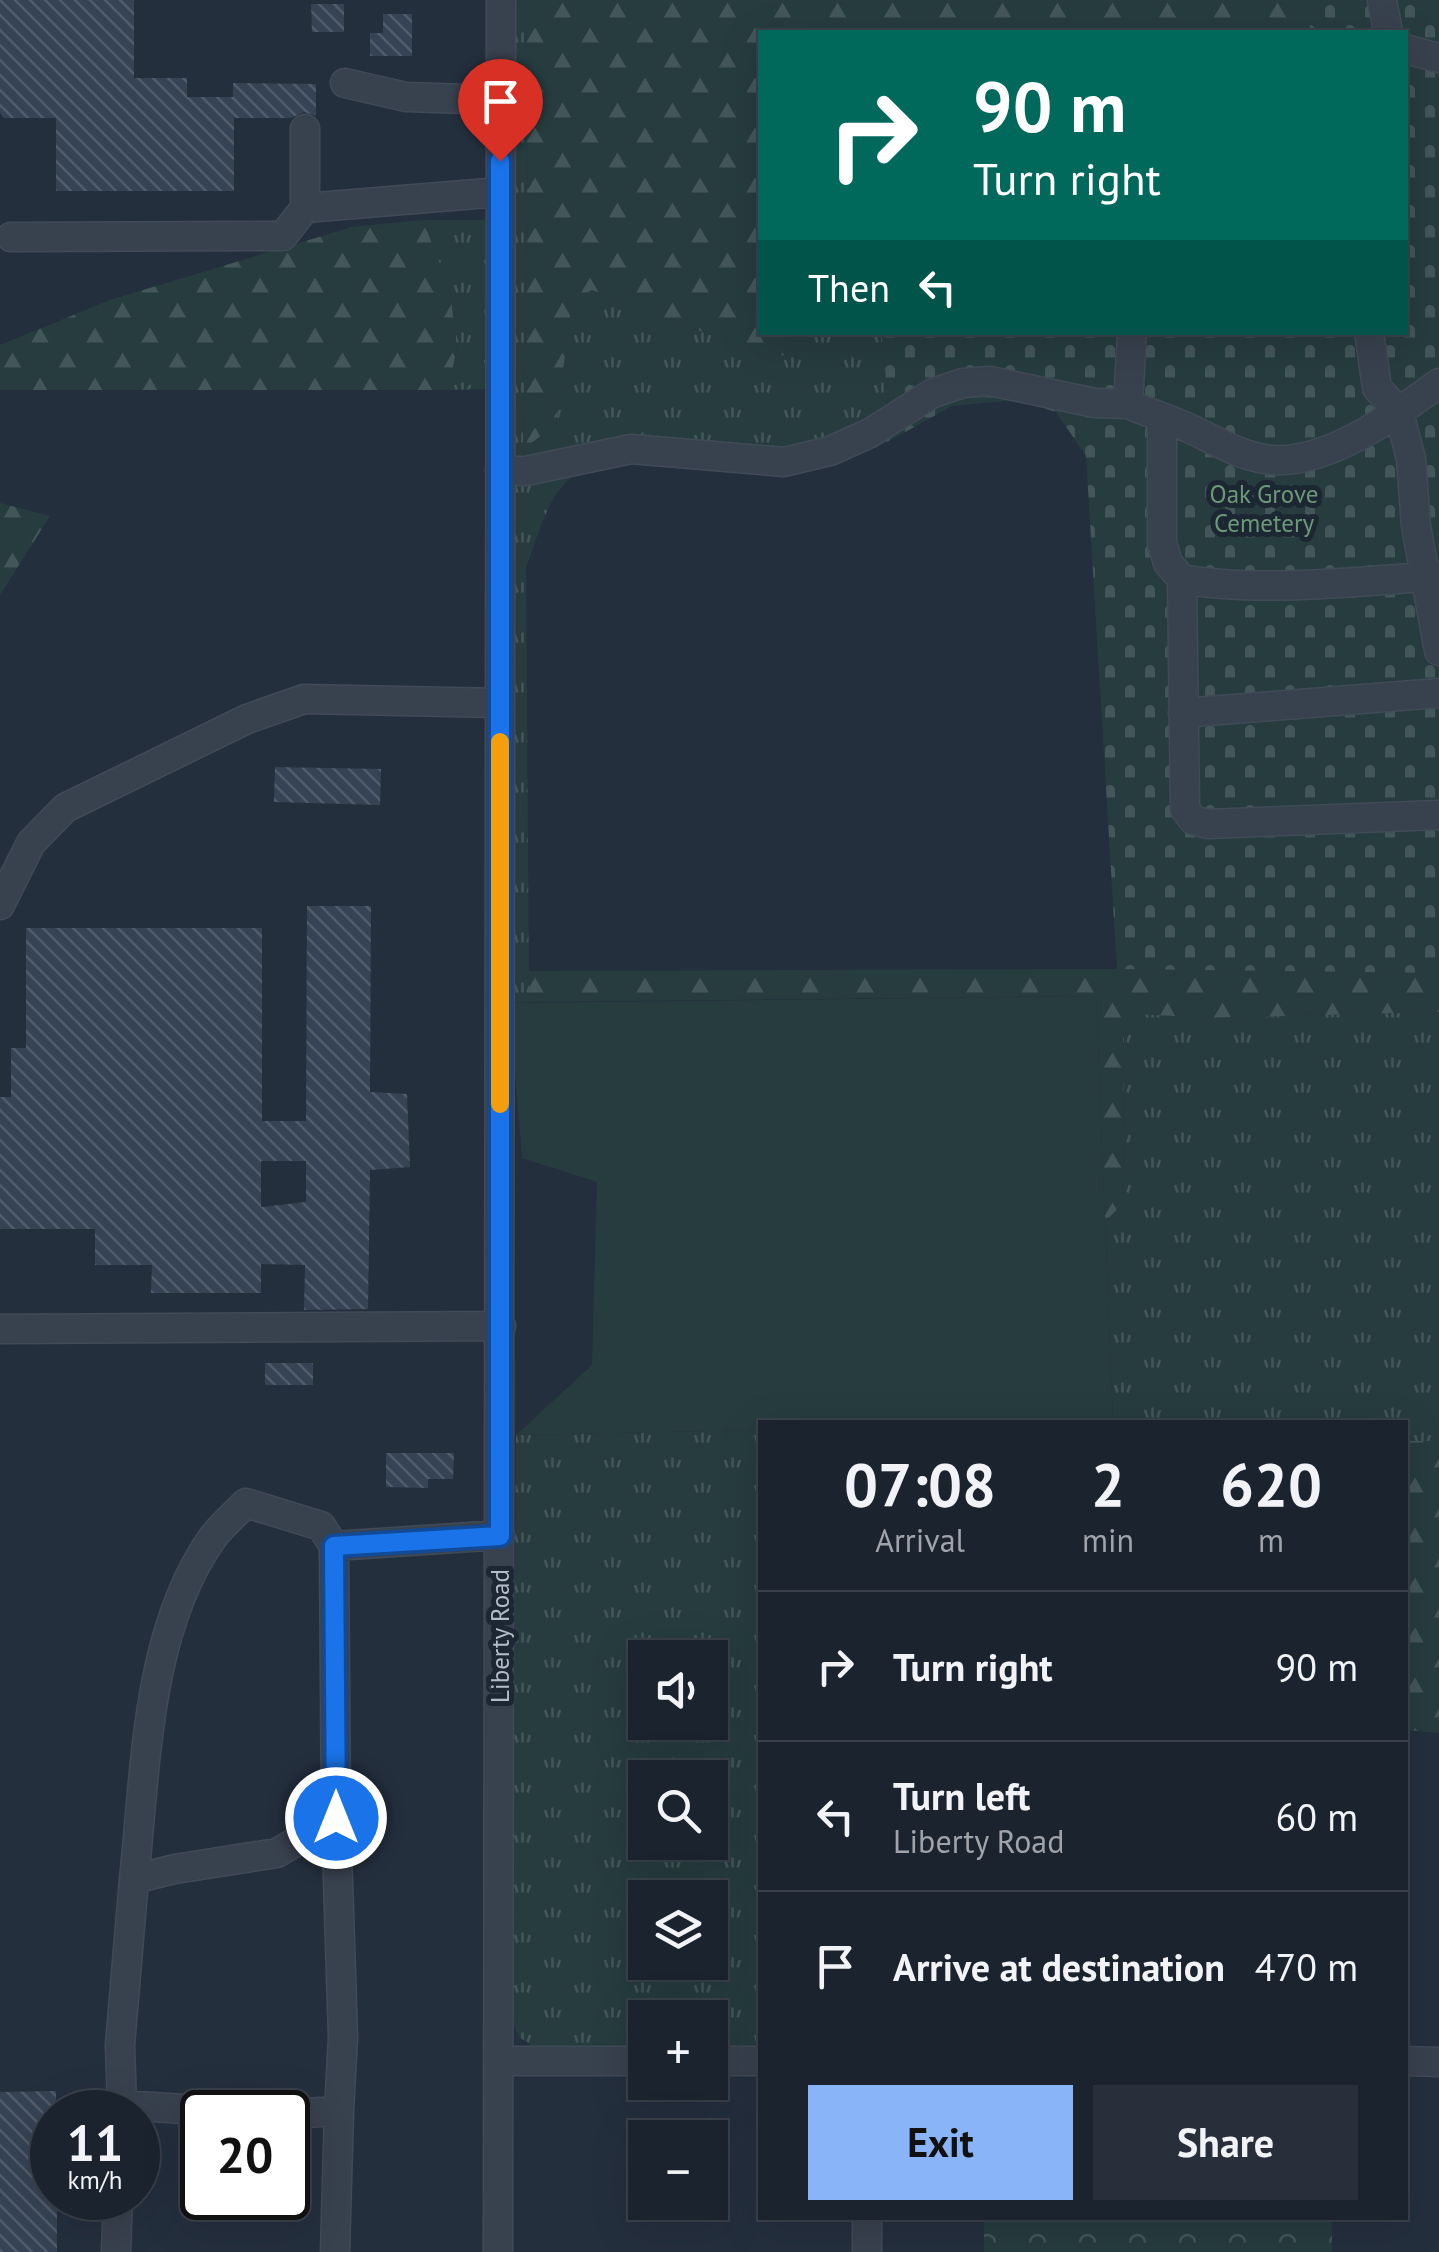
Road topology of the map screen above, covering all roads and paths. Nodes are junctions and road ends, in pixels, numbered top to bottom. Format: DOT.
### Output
graph roads {
  1 [pos="500,0"];
  2 [pos="1382,0"];
  3 [pos="1388,30"];
  4 [pos="1408,50"];
  5 [pos="1439,58"];
  6 [pos="345,83"];
  7 [pos="500,100"];
  8 [pos="306,129"];
  9 [pos="500,192"];
  10 [pos="306,208"];
  11 [pos="11,237"];
  12 [pos="1132,335"];
  13 [pos="1370,335"];
  14 [pos="1439,383"];
  15 [pos="1128,404"];
  16 [pos="1399,412"];
  17 [pos="1162,418"];
  18 [pos="500,470"];
  19 [pos="1433,577"];
  20 [pos="1182,579"];
  21 [pos="1439,651"];
  22 [pos="1439,693"];
  23 [pos="500,703"];
  24 [pos="1183,713"];
  25 [pos="1439,815"];
  26 [pos="0,904"];
  27 [pos="501,1326"];
  28 [pos="0,1330"];
  29 [pos="500,1536"];
  30 [pos="334,1546"];
  31 [pos="336,1818"];
  32 [pos="134,1880"];
  33 [pos="499,2061"];
  34 [pos="628,2061"];
  35 [pos="728,2061"];
  36 [pos="758,2061"];
  37 [pos="1408,2062"];
  38 [pos="1439,2062"];
  39 [pos="121,2090"];
  40 [pos="339,2111"];
  41 [pos="310,2113"];
  42 [pos="117,2220"];
  43 [pos="867,2220"];
  44 [pos="116,2252"];
  45 [pos="335,2252"];
  46 [pos="498,2252"];
  47 [pos="867,2252"];
  1 -- 7 [label="street, Liberty Road"];
  2 -- 3 [label="street"];
  4 -- 5 [label="street"];
  6 -- 7 [label="street"];
  7 -- 9 [label="street, Liberty Road"];
  8 -- 10 [label="street"];
  9 -- 10 [label="street"];
  9 -- 18 [label="street, Liberty Road"];
  10 -- 11 [label="street"];
  12 -- 15 [label="street"];
  13 -- 16 [label="street"];
  14 -- 16 [label="street"];
  15 -- 17 [label="street"];
  15 -- 18 [label="street"];
  16 -- 17 [label="street"];
  16 -- 19 [label="street"];
  17 -- 20 [label="street"];
  18 -- 23 [label="street, Liberty Road"];
  19 -- 20 [label="street"];
  19 -- 21 [label="street"];
  20 -- 24 [label="street"];
  22 -- 24 [label="street"];
  23 -- 26 [label="street"];
  23 -- 27 [label="street, Liberty Road"];
  24 -- 25 [label="street"];
  27 -- 28 [label="street"];
  27 -- 29 [label="street, Liberty Road"];
  29 -- 30 [label="street"];
  29 -- 33 [label="street, Liberty Road"];
  30 -- 31 [label="street"];
  30 -- 32 [label="street"];
  31 -- 32 [label="street"];
  31 -- 40 [label="street"];
  32 -- 39 [label="street"];
  33 -- 34 [label="street"];
  33 -- 46 [label="street, Liberty Road"];
  35 -- 36 [label="street"];
  37 -- 38 [label="street"];
  40 -- 41 [label="street"];
  40 -- 45 [label="street"];
  42 -- 44 [label="street"];
  43 -- 47 [label="street"];
}
